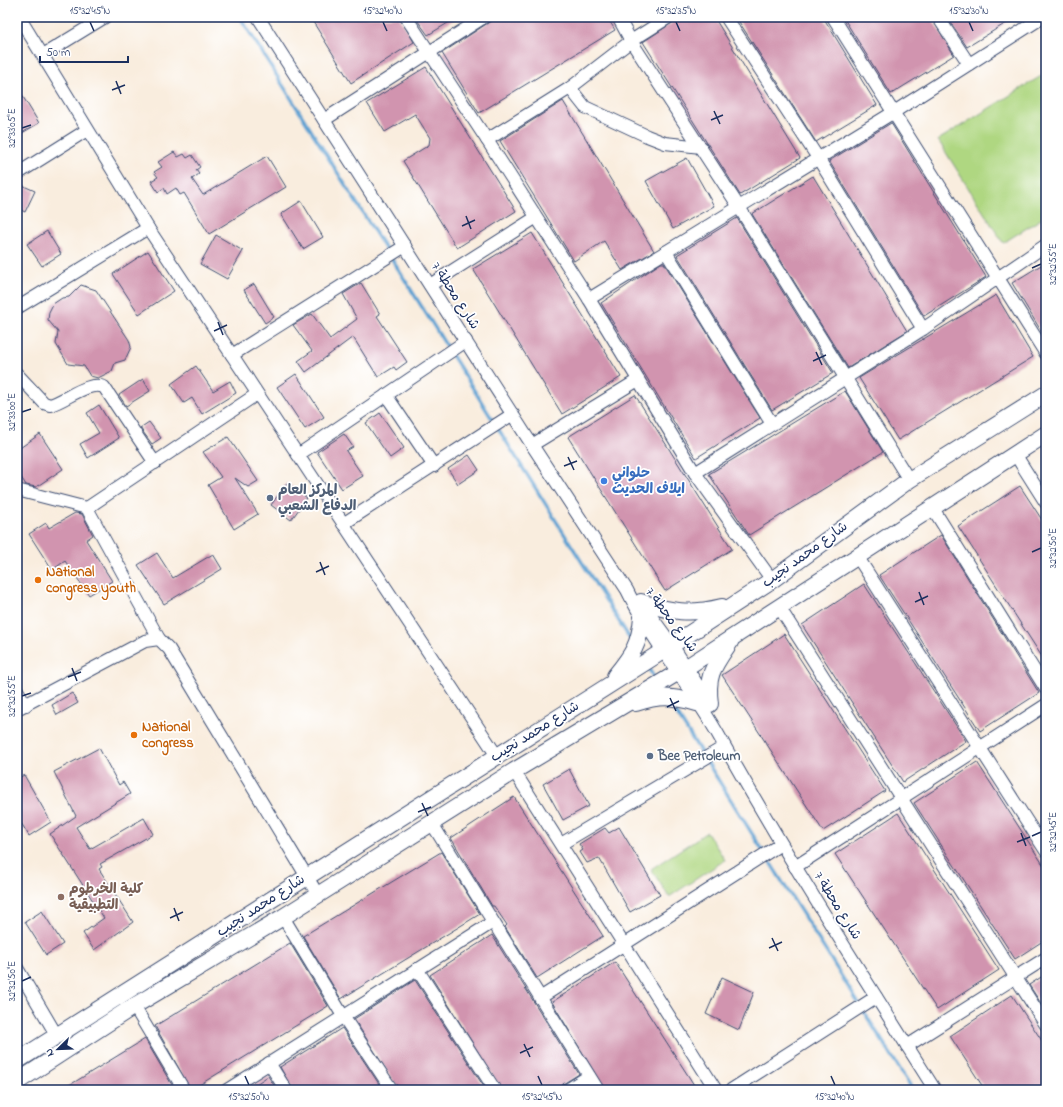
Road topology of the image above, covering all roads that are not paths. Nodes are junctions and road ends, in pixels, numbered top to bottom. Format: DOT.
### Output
graph roads {
  1 [pos="19,17"];
  2 [pos="105,17"];
  3 [pos="258,17"];
  4 [pos="406,17"];
  5 [pos="484,17"];
  6 [pos="618,17"];
  7 [pos="669,17"];
  8 [pos="726,17"];
  9 [pos="833,17"];
  10 [pos="938,17"];
  11 [pos="1043,19"];
  12 [pos="631,41"];
  13 [pos="428,53"];
  14 [pos="42,56"];
  15 [pos="969,64"];
  16 [pos="570,88"];
  17 [pos="894,112"];
  18 [pos="324,120"];
  19 [pos="87,130"];
  20 [pos="487,140"];
  21 [pos="701,147"];
  22 [pos="818,158"];
  23 [pos="17,174"];
  24 [pos="739,207"];
  25 [pos="535,218"];
  26 [pos="148,228"];
  27 [pos="405,246"];
  28 [pos="1046,246"];
  29 [pos="666,252"];
  30 [pos="1000,278"];
  31 [pos="430,285"];
  32 [pos="589,299"];
  33 [pos="17,308"];
  34 [pos="923,329"];
  35 [pos="466,342"];
  36 [pos="1046,354"];
  37 [pos="232,355"];
  38 [pos="17,374"];
  39 [pos="845,378"];
  40 [pos="638,380"];
  41 [pos="257,394"];
  42 [pos="1046,394"];
  43 [pos="386,395"];
  44 [pos="513,414"];
  45 [pos="772,424"];
  46 [pos="1046,434"];
  47 [pos="532,445"];
  48 [pos="1015,454"];
  49 [pos="298,455"];
  50 [pos="155,463"];
  51 [pos="434,466"];
  52 [pos="695,473"];
  53 [pos="909,480"];
  54 [pos="17,490"];
  55 [pos="1046,504"];
  56 [pos="932,507"];
  57 [pos="87,508"];
  58 [pos="343,524"];
  59 [pos="857,556"];
  60 [pos="772,580"];
  61 [pos="733,605"];
  62 [pos="779,607"];
  63 [pos="641,610"];
  64 [pos="734,636"];
  65 [pos="159,639"];
  66 [pos="668,648"];
  67 [pos="683,670"];
  68 [pos="606,688"];
  69 [pos="17,690"];
  70 [pos="1046,690"];
  71 [pos="703,704"];
  72 [pos="1046,705"];
  73 [pos="21,707"];
  74 [pos="617,709"];
  75 [pos="724,747"];
  76 [pos="981,748"];
  77 [pos="497,756"];
  78 [pos="514,770"];
  79 [pos="902,799"];
  80 [pos="431,822"];
  81 [pos="561,844"];
  82 [pos="781,844"];
  83 [pos="1046,851"];
  84 [pos="796,867"];
  85 [pos="307,877"];
  86 [pos="318,895"];
  87 [pos="283,917"];
  88 [pos="492,922"];
  89 [pos="623,944"];
  90 [pos="1046,958"];
  91 [pos="17,968"];
  92 [pos="417,968"];
  93 [pos="1016,977"];
  94 [pos="876,997"];
  95 [pos="540,998"];
  96 [pos="134,1006"];
  97 [pos="343,1016"];
  98 [pos="1046,1025"];
  99 [pos="57,1036"];
  100 [pos="907,1046"];
  101 [pos="17,1061"];
  102 [pos="269,1064"];
  103 [pos="589,1076"];
  104 [pos="17,1082"];
  105 [pos="184,1090"];
  106 [pos="227,1090"];
  107 [pos="286,1090"];
  108 [pos="392,1090"];
  109 [pos="494,1090"];
  110 [pos="567,1090"];
  111 [pos="598,1090"];
  112 [pos="716,1090"];
  113 [pos="731,1090"];
  114 [pos="935,1090"];
  1 -- 14 [label="street"];
  2 -- 14 [label="street"];
  3 -- 18 [label="street, شارع محطة 7"];
  4 -- 13 [label="street"];
  5 -- 13 [label="street"];
  6 -- 12 [label="street"];
  7 -- 12 [label="street"];
  8 -- 22 [label="street"];
  9 -- 17 [label="street"];
  10 -- 15 [label="street"];
  11 -- 15 [label="street"];
  12 -- 16 [label="street"];
  12 -- 21 [label="street"];
  13 -- 18 [label="street"];
  13 -- 20 [label="street"];
  14 -- 19 [label="street"];
  15 -- 17 [label="street"];
  16 -- 20 [label="street"];
  16 -- 21 [label="street"];
  17 -- 22 [label="street"];
  17 -- 30 [label="street"];
  18 -- 27 [label="street, شارع محطة 7"];
  19 -- 23 [label="street"];
  19 -- 26 [label="street"];
  20 -- 25 [label="street"];
  21 -- 24 [label="street"];
  22 -- 24 [label="street"];
  22 -- 34 [label="street"];
  24 -- 29 [label="street"];
  24 -- 39 [label="street"];
  25 -- 31 [label="street"];
  25 -- 32 [label="street"];
  26 -- 33 [label="street"];
  26 -- 37 [label="street"];
  27 -- 31 [label="street, شارع محطة 7"];
  27 -- 37 [label="street"];
  28 -- 30 [label="street"];
  29 -- 32 [label="street"];
  29 -- 45 [label="street"];
  30 -- 34 [label="street"];
  30 -- 36 [label="street"];
  31 -- 35 [label="street, شارع محطة 7"];
  32 -- 40 [label="street"];
  34 -- 39 [label="street"];
  35 -- 43 [label="street"];
  35 -- 44 [label="street, شارع محطة 7"];
  37 -- 41 [label="street"];
  38 -- 50 [label="street"];
  39 -- 45 [label="street"];
  39 -- 53 [label="street"];
  40 -- 47 [label="street"];
  40 -- 52 [label="street"];
  41 -- 49 [label="street"];
  41 -- 50 [label="street"];
  42 -- 53 [label="main road, شارع محمد نجيب"];
  43 -- 49 [label="street"];
  43 -- 51 [label="street"];
  44 -- 47 [label="street, شارع محطة 7"];
  44 -- 51 [label="street"];
  45 -- 52 [label="street"];
  46 -- 48 [label="main road, شارع محمد نجيب"];
  47 -- 63 [label="street, شارع محطة 7"];
  48 -- 55 [label="street"];
  48 -- 56 [label="main road, شارع محمد نجيب"];
  49 -- 58 [label="street"];
  50 -- 57 [label="street"];
  51 -- 58 [label="street"];
  52 -- 60 [label="street"];
  53 -- 60 [label="main road, شارع محمد نجيب"];
  54 -- 57 [label="street"];
  56 -- 59 [label="main road, شارع محمد نجيب"];
  56 -- 70 [label="street"];
  57 -- 65 [label="street"];
  58 -- 77 [label="street"];
  59 -- 62 [label="main road, شارع محمد نجيب"];
  59 -- 76 [label="street"];
  60 -- 61 [label="main road, شارع محمد نجيب"];
  61 -- 63 [label="main road"];
  61 -- 66 [label="main road, شارع محمد نجيب"];
  62 -- 64 [label="main road, شارع محمد نجيب"];
  62 -- 79 [label="street"];
  63 -- 66 [label="street, شارع محطة 7"];
  63 -- 68 [label="main road"];
  64 -- 67 [label="main road, شارع محمد نجيب"];
  64 -- 71 [label="main road"];
  65 -- 73 [label="street"];
  65 -- 85 [label="street"];
  66 -- 67 [label="street, شارع محطة 7"];
  66 -- 68 [label="main road, شارع محمد نجيب"];
  67 -- 71 [label="street, شارع محطة 7"];
  67 -- 74 [label="main road, شارع محمد نجيب"];
  68 -- 77 [label="main road, شارع محمد نجيب"];
  69 -- 73 [label="street"];
  71 -- 74 [label="main road"];
  71 -- 75 [label="street, شارع محطة 7"];
  72 -- 76 [label="street"];
  74 -- 78 [label="main road, شارع محمد نجيب"];
  75 -- 81 [label="street"];
  75 -- 82 [label="street, شارع محطة 7"];
  76 -- 79 [label="street"];
  76 -- 83 [label="street"];
  77 -- 85 [label="main road, شارع محمد نجيب"];
  78 -- 80 [label="main road, شارع محمد نجيب"];
  78 -- 81 [label="street"];
  79 -- 84 [label="street"];
  79 -- 93 [label="street"];
  80 -- 86 [label="main road, شارع محمد نجيب"];
  80 -- 88 [label="street"];
  81 -- 89 [label="street"];
  82 -- 84 [label="street, شارع محطة 7"];
  82 -- 89 [label="street"];
  84 -- 94 [label="street, شارع محطة 7"];
  85 -- 86 [label="street"];
  85 -- 99 [label="main road, شارع محمد نجيب"];
  86 -- 87 [label="main road, شارع محمد نجيب"];
  87 -- 96 [label="main road, شارع محمد نجيب"];
  87 -- 97 [label="street"];
  88 -- 92 [label="street"];
  88 -- 95 [label="street"];
  89 -- 95 [label="street"];
  89 -- 112 [label="street"];
  90 -- 93 [label="street"];
  91 -- 99 [label="street"];
  92 -- 97 [label="street"];
  92 -- 109 [label="street"];
  93 -- 98 [label="street"];
  93 -- 100 [label="street"];
  94 -- 100 [label="street, شارع محطة 7"];
  94 -- 113 [label="street"];
  95 -- 103 [label="street"];
  96 -- 104 [label="main road, شارع محمد نجيب"];
  96 -- 105 [label="street"];
  97 -- 102 [label="street"];
  97 -- 108 [label="street"];
  99 -- 101 [label="main road, شارع محمد نجيب"];
  100 -- 114 [label="street, شارع محطة 7"];
  102 -- 106 [label="street"];
  102 -- 107 [label="street"];
  103 -- 110 [label="street"];
  103 -- 111 [label="street"];
}
